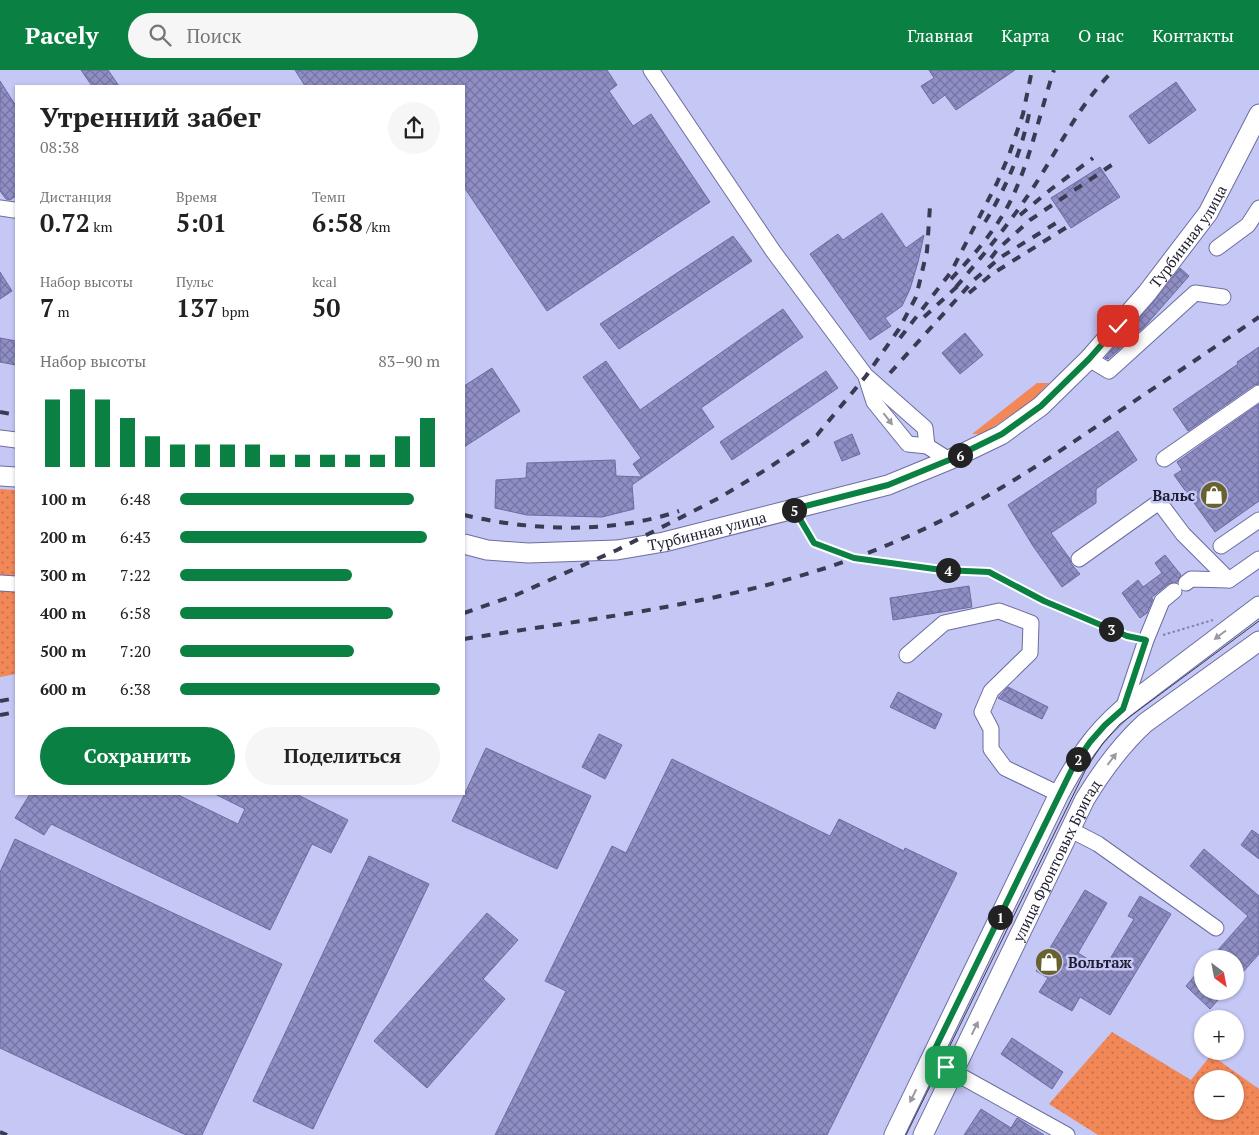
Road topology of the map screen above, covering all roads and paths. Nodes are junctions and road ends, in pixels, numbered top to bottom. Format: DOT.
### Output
graph roads {
  1 [pos="651,70"];
  2 [pos="1259,114"];
  3 [pos="1259,208"];
  4 [pos="1217,248"];
  5 [pos="1223,297"];
  6 [pos="1089,359"];
  7 [pos="866,376"];
  8 [pos="1259,392"];
  9 [pos="0,438"];
  10 [pos="15,440"];
  11 [pos="927,446"];
  12 [pos="1164,459"];
  13 [pos="949,460"];
  14 [pos="0,476"];
  15 [pos="15,477"];
  16 [pos="794,509"];
  17 [pos="1259,520"];
  18 [pos="465,544"];
  19 [pos="1221,546"];
  20 [pos="1080,559"];
  21 [pos="1259,559"];
  22 [pos="1229,580"];
  23 [pos="0,583"];
  24 [pos="15,584"];
  25 [pos="1259,606"];
  26 [pos="1216,619"];
  27 [pos="1146,640"];
  28 [pos="1259,641"];
  29 [pos="907,655"];
  30 [pos="1123,709"];
  31 [pos="1059,794"];
  32 [pos="1071,830"];
  33 [pos="1216,928"];
  34 [pos="930,1059"];
  35 [pos="954,1072"];
  36 [pos="894,1135"];
  37 [pos="923,1135"];
  38 [pos="1066,1135"];
  1 -- 7 [label="lane"];
  2 -- 6 [label="main road, Турбинная улица"];
  3 -- 4 [label="lane"];
  5 -- 6 [label="lane"];
  6 -- 13 [label="main road, Турбинная улица"];
  7 -- 11 [label="lane"];
  7 -- 11 [label="lane, one-way"];
  8 -- 12 [label="lane"];
  9 -- 10 [label="lane"];
  11 -- 13 [label="lane"];
  13 -- 16 [label="main road, Турбинная улица"];
  14 -- 15 [label="main road"];
  16 -- 18 [label="main road, Турбинная улица"];
  16 -- 27 [label="path"];
  17 -- 19 [label="lane"];
  20 -- 22 [label="lane"];
  21 -- 22 [label="lane"];
  22 -- 27 [label="lane"];
  23 -- 24 [label="lane"];
  25 -- 30 [label="main road, улица Фронтовых Бригад, one-way"];
  26 -- 27 [label="path"];
  27 -- 30 [label="lane"];
  32 -- 28 [label="main road, улица Фронтовых Бригад, one-way"];
  29 -- 31 [label="lane"];
  30 -- 31 [label="main road, улица Фронтовых Бригад"];
  31 -- 34 [label="main road, улица Фронтовых Бригад"];
  32 -- 33 [label="lane"];
  35 -- 32 [label="main road, улица Фронтовых Бригад, one-way"];
  34 -- 35 [label="lane"];
  34 -- 36 [label="main road, улица Фронтовых Бригад, one-way"];
  35 -- 37 [label="main road, улица Фронтовых Бригад"];
  35 -- 38 [label="lane"];
}
